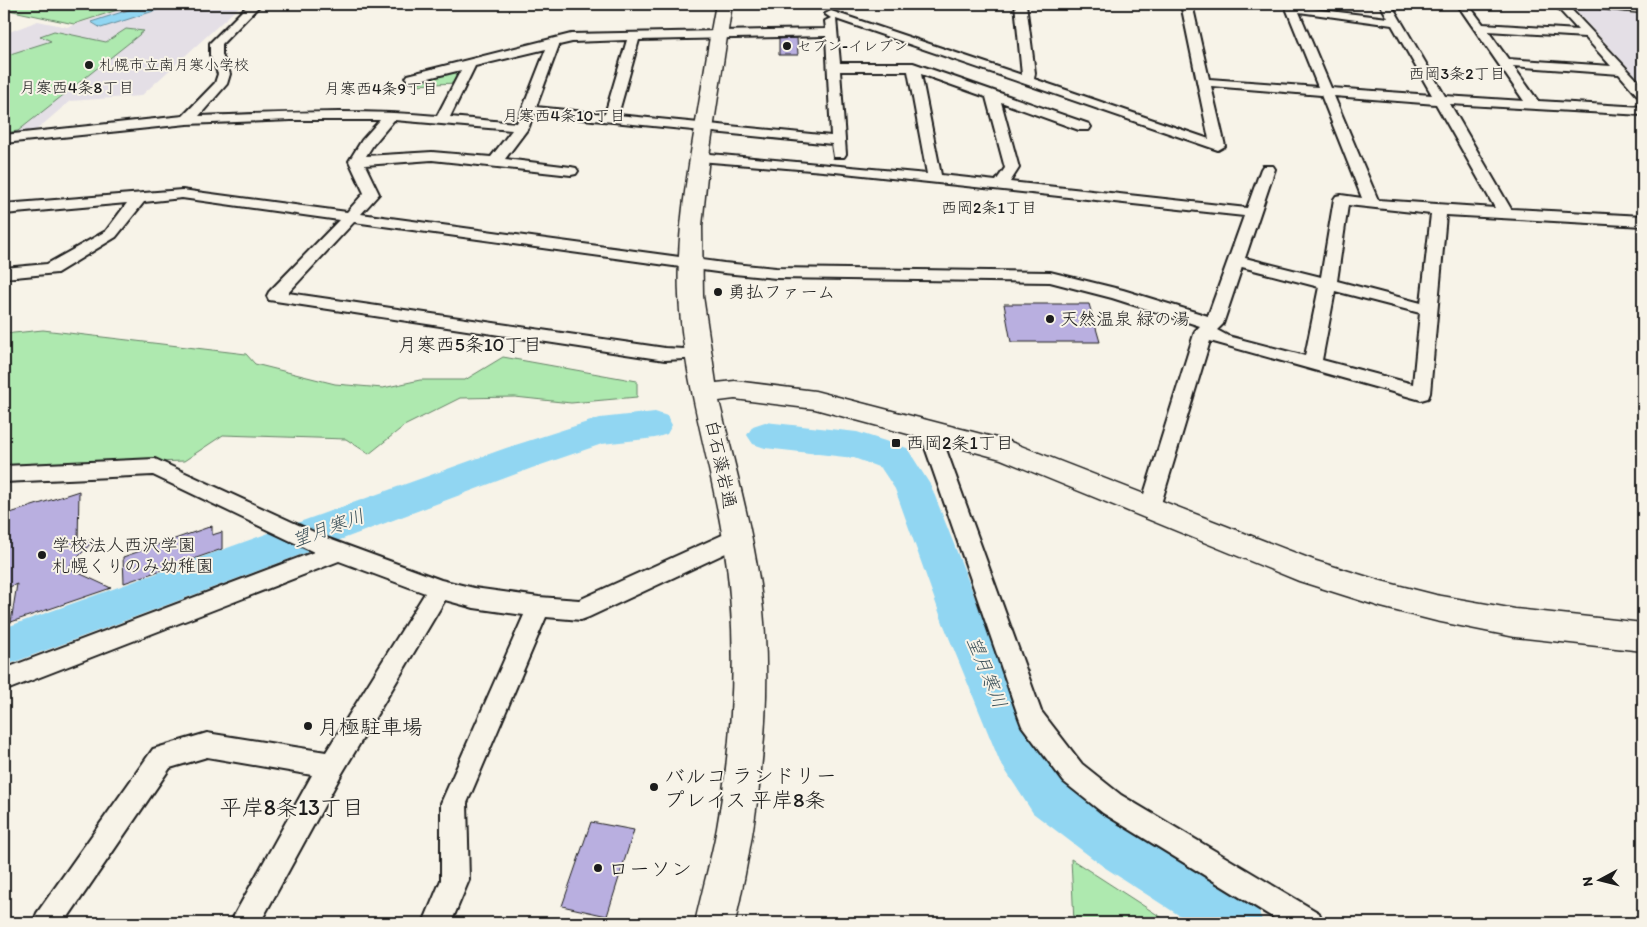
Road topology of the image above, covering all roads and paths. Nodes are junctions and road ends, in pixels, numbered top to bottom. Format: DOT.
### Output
graph roads {
  1 [pos="255,4"];
  2 [pos="724,4"];
  3 [pos="1021,4"];
  4 [pos="1186,4"];
  5 [pos="1386,4"];
  6 [pos="1463,4"];
  7 [pos="1560,4"];
  8 [pos="1602,4"];
  9 [pos="1643,8"];
  10 [pos="833,9"];
  11 [pos="1395,22"];
  12 [pos="1480,27"];
  13 [pos="831,32"];
  14 [pos="719,34"];
  15 [pos="1589,34"];
  16 [pos="634,36"];
  17 [pos="554,43"];
  18 [pos="1503,62"];
  19 [pos="470,64"];
  20 [pos="912,66"];
  21 [pos="834,68"];
  22 [pos="1623,71"];
  23 [pos="412,78"];
  24 [pos="1027,81"];
  25 [pos="1203,82"];
  26 [pos="1326,92"];
  27 [pos="1643,93"];
  28 [pos="992,94"];
  29 [pos="1441,100"];
  30 [pos="1534,105"];
  31 [pos="528,110"];
  32 [pos="1643,111"];
  33 [pos="391,116"];
  34 [pos="611,117"];
  35 [pos="187,120"];
  36 [pos="442,120"];
  37 [pos="522,127"];
  38 [pos="704,128"];
  39 [pos="1084,128"];
  40 [pos="4,139"];
  41 [pos="838,141"];
  42 [pos="839,155"];
  43 [pos="699,157"];
  44 [pos="356,161"];
  45 [pos="496,162"];
  46 [pos="1268,169"];
  47 [pos="572,171"];
  48 [pos="935,179"];
  49 [pos="1000,186"];
  50 [pos="138,199"];
  51 [pos="1372,204"];
  52 [pos="4,209"];
  53 [pos="1439,210"];
  54 [pos="1254,213"];
  55 [pos="1506,214"];
  56 [pos="350,217"];
  57 [pos="1643,221"];
  58 [pos="1236,261"];
  59 [pos="691,262"];
  60 [pos="4,273"];
  61 [pos="1328,286"];
  62 [pos="1428,310"];
  63 [pos="1209,328"];
  64 [pos="698,354"];
  65 [pos="1312,363"];
  66 [pos="706,393"];
  67 [pos="929,430"];
  68 [pos="4,474"];
  69 [pos="1150,507"];
  70 [pos="737,538"];
  71 [pos="330,548"];
  72 [pos="440,589"];
  73 [pos="538,607"];
  74 [pos="1643,637"];
  75 [pos="4,680"];
  76 [pos="332,766"];
  77 [pos="47,923"];
  78 [pos="244,923"];
  79 [pos="437,923"];
  80 [pos="715,923"];
  81 [pos="1309,923"];
  1 -- 35 [label="street"];
  2 -- 14 [label="main road, 白石藻岩通"];
  3 -- 24 [label="street"];
  4 -- 25 [label="street"];
  5 -- 11 [label="street"];
  6 -- 12 [label="street"];
  7 -- 15 [label="street"];
  8 -- 9 [label="main road"];
  10 -- 13 [label="street"];
  10 -- 24 [label="street"];
  11 -- 26 [label="street"];
  11 -- 29 [label="street"];
  12 -- 15 [label="street"];
  12 -- 18 [label="street"];
  13 -- 14 [label="street"];
  13 -- 21 [label="street"];
  14 -- 16 [label="street"];
  14 -- 38 [label="main road, 白石藻岩通"];
  15 -- 22 [label="street"];
  16 -- 17 [label="street"];
  16 -- 34 [label="street"];
  17 -- 19 [label="street"];
  17 -- 31 [label="street"];
  18 -- 22 [label="street"];
  18 -- 30 [label="street"];
  19 -- 23 [label="street"];
  19 -- 36 [label="street"];
  20 -- 21 [label="street"];
  20 -- 28 [label="street"];
  20 -- 48 [label="street"];
  21 -- 41 [label="street"];
  22 -- 27 [label="street"];
  24 -- 25 [label="street"];
  25 -- 26 [label="street"];
  26 -- 29 [label="street"];
  26 -- 51 [label="street"];
  28 -- 39 [label="street"];
  28 -- 49 [label="street"];
  29 -- 30 [label="street"];
  29 -- 55 [label="street"];
  30 -- 32 [label="street"];
  31 -- 34 [label="street"];
  31 -- 37 [label="street"];
  33 -- 35 [label="street"];
  33 -- 36 [label="street"];
  33 -- 44 [label="street"];
  34 -- 38 [label="street"];
  35 -- 40 [label="street"];
  36 -- 37 [label="street"];
  37 -- 45 [label="street"];
  38 -- 41 [label="street"];
  38 -- 43 [label="main road, 白石藻岩通"];
  41 -- 42 [label="street"];
  43 -- 48 [label="street"];
  43 -- 59 [label="main road, 白石藻岩通"];
  44 -- 45 [label="street"];
  44 -- 56 [label="street"];
  45 -- 47 [label="street"];
  46 -- 54 [label="street"];
  48 -- 49 [label="street"];
  49 -- 54 [label="street"];
  50 -- 52 [label="street"];
  50 -- 56 [label="street"];
  50 -- 60 [label="street"];
  51 -- 53 [label="street"];
  51 -- 61 [label="street"];
  53 -- 55 [label="street"];
  53 -- 62 [label="street"];
  54 -- 58 [label="street"];
  55 -- 57 [label="street"];
  56 -- 59 [label="street"];
  56 -- 64 [label="street"];
  58 -- 61 [label="street"];
  58 -- 63 [label="street"];
  59 -- 63 [label="street"];
  59 -- 64 [label="main road, 白石藻岩通"];
  61 -- 62 [label="street"];
  61 -- 65 [label="street"];
  62 -- 65 [label="street"];
  63 -- 65 [label="street"];
  63 -- 69 [label="street"];
  64 -- 66 [label="main road, 白石藻岩通"];
  66 -- 67 [label="main road"];
  66 -- 70 [label="main road, 白石藻岩通"];
  67 -- 69 [label="main road"];
  67 -- 81 [label="street"];
  68 -- 71 [label="street"];
  69 -- 74 [label="main road"];
  70 -- 73 [label="street"];
  70 -- 80 [label="main road, 白石藻岩通"];
  71 -- 72 [label="street"];
  71 -- 75 [label="street"];
  72 -- 73 [label="street"];
  72 -- 76 [label="street"];
  73 -- 79 [label="street"];
  76 -- 77 [label="street"];
  76 -- 78 [label="street"];
}
